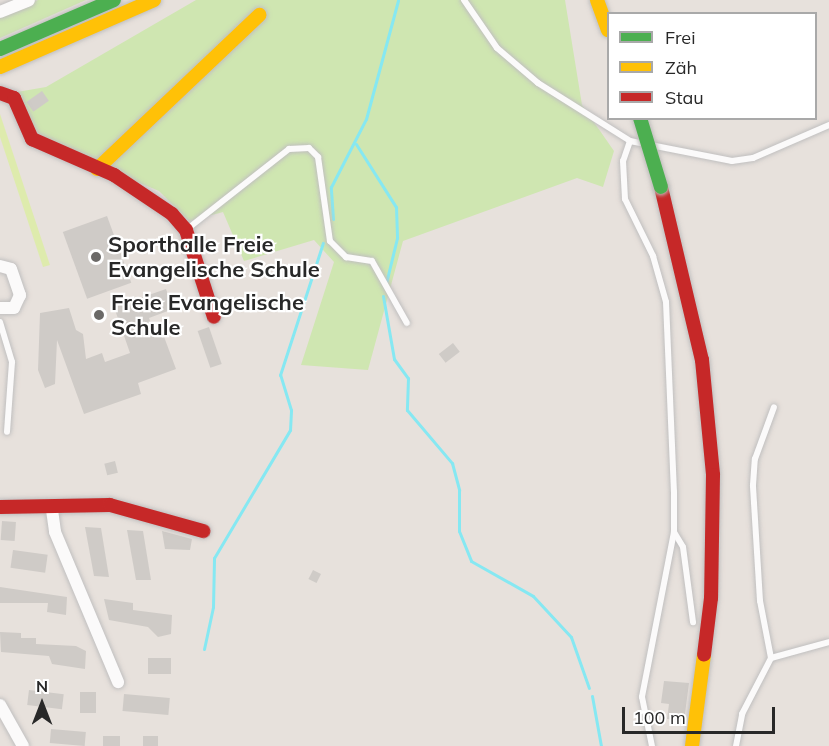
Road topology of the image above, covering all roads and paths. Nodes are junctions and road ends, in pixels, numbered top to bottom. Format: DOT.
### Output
graph roads {
  1 [pos="29,0"];
  2 [pos="114,0"];
  3 [pos="154,0"];
  4 [pos="464,0"];
  5 [pos="597,0"];
  6 [pos="0,12"];
  7 [pos="259,15"];
  8 [pos="607,25"];
  9 [pos="0,49"];
  10 [pos="0,67"];
  11 [pos="0,93"];
  12 [pos="641,120"];
  13 [pos="829,124"];
  14 [pos="630,141"];
  15 [pos="97,169"];
  16 [pos="186,230"];
  17 [pos="0,266"];
  18 [pos="0,308"];
  19 [pos="214,317"];
  20 [pos="0,322"];
  21 [pos="407,323"];
  22 [pos="774,407"];
  23 [pos="7,432"];
  24 [pos="0,507"];
  25 [pos="52,510"];
  26 [pos="203,531"];
  27 [pos="674,532"];
  28 [pos="693,622"];
  29 [pos="829,642"];
  30 [pos="771,658"];
  31 [pos="118,682"];
  32 [pos="0,705"];
  33 [pos="23,746"];
  34 [pos="652,746"];
  35 [pos="692,746"];
  36 [pos="736,746"];
  1 -- 6 [label="street"];
  2 -- 9 [label="main road"];
  3 -- 10 [label="main road"];
  4 -- 14 [label="lane"];
  5 -- 8 [label="main road"];
  7 -- 15 [label="main road"];
  11 -- 15 [label="main road"];
  12 -- 35 [label="main road, bridge"];
  13 -- 14 [label="lane"];
  14 -- 27 [label="lane"];
  15 -- 16 [label="main road"];
  16 -- 19 [label="main road"];
  16 -- 21 [label="lane"];
  17 -- 18 [label="street"];
  20 -- 23 [label="lane"];
  22 -- 30 [label="lane"];
  24 -- 25 [label="main road"];
  25 -- 26 [label="main road"];
  25 -- 31 [label="street"];
  27 -- 28 [label="lane"];
  27 -- 34 [label="lane"];
  29 -- 30 [label="lane"];
  30 -- 36 [label="lane"];
  32 -- 33 [label="street"];
}
